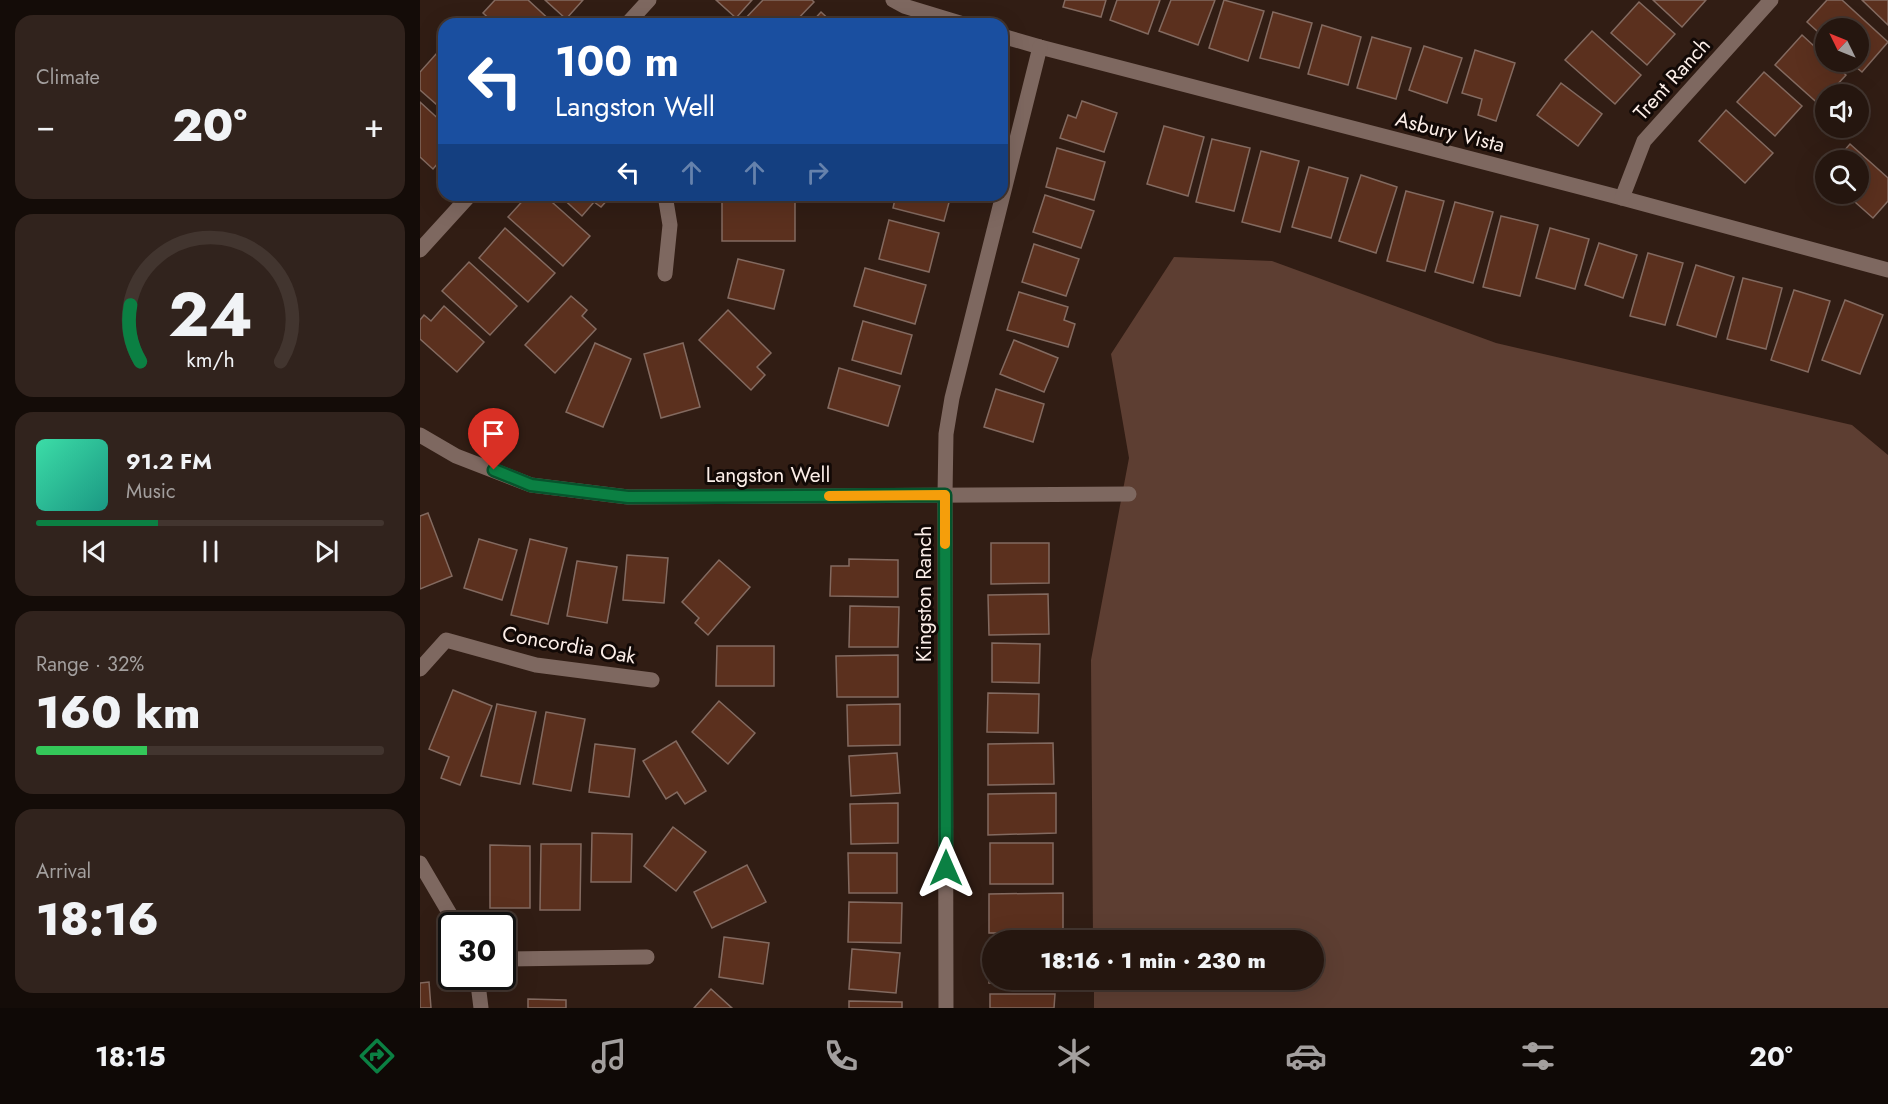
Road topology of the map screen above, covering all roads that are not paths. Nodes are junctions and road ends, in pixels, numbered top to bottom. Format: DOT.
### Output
graph roads {
  1 [pos="649,0"];
  2 [pos="892,0"];
  3 [pos="1771,0"];
  4 [pos="632,18"];
  5 [pos="943,18"];
  6 [pos="1008,38"];
  7 [pos="1040,47"];
  8 [pos="1008,175"];
  9 [pos="1622,198"];
  10 [pos="465,201"];
  11 [pos="666,201"];
  12 [pos="1001,201"];
  13 [pos="420,250"];
  14 [pos="1888,270"];
  15 [pos="665,274"];
  16 [pos="420,435"];
  17 [pos="1129,494"];
  18 [pos="945,495"];
  19 [pos="420,669"];
  20 [pos="652,681"];
  21 [pos="420,863"];
  22 [pos="449,912"];
  23 [pos="647,957"];
  24 [pos="516,959"];
  25 [pos="479,990"];
  26 [pos="481,1008"];
  27 [pos="946,1008"];
  1 -- 4 [label="street"];
  2 -- 5 [label="street"];
  3 -- 9 [label="street, Trent Ranch"];
  6 -- 7 [label="street, Asbury Vista"];
  7 -- 8 [label="street, Kingston Ranch"];
  7 -- 9 [label="street, Asbury Vista"];
  9 -- 14 [label="street, Asbury Vista"];
  10 -- 13 [label="street"];
  11 -- 15 [label="street"];
  12 -- 18 [label="street, Kingston Ranch"];
  16 -- 18 [label="street, Langston Well"];
  17 -- 18 [label="street, Langston Well"];
  18 -- 27 [label="street, Kingston Ranch"];
  19 -- 20 [label="street, Concordia Oak"];
  21 -- 22 [label="street"];
  23 -- 24 [label="street"];
  25 -- 26 [label="street"];
}
